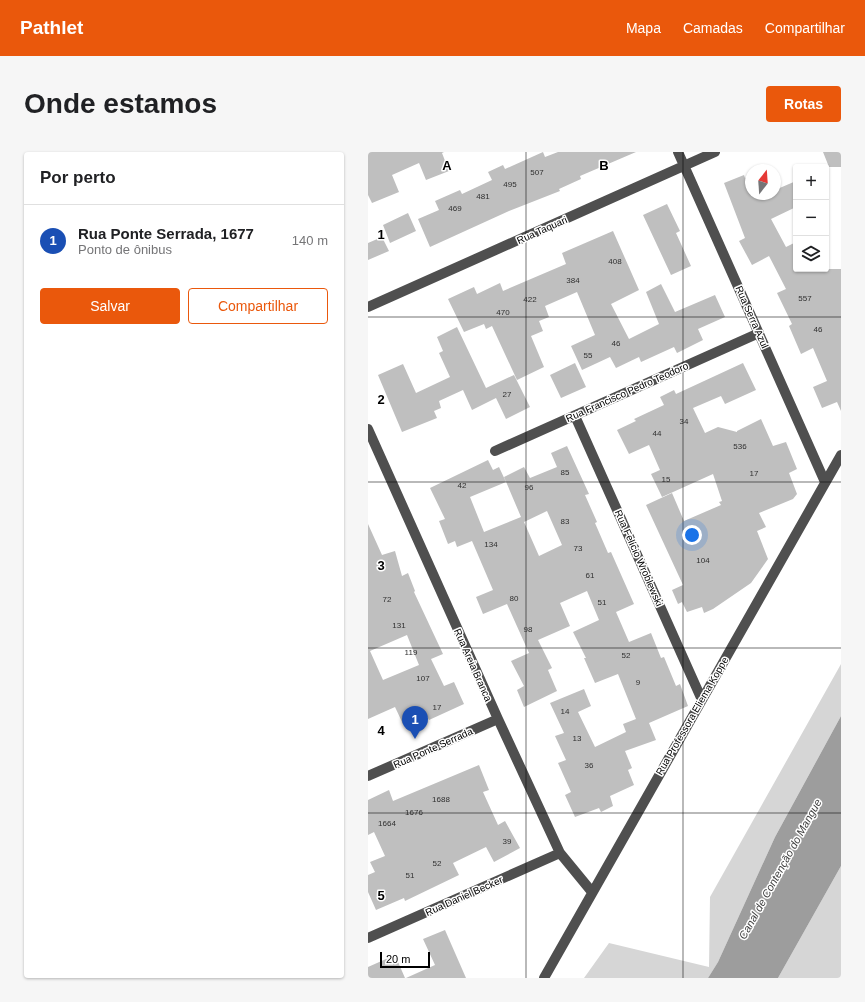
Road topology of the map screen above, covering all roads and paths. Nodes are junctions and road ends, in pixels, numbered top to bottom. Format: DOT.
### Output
graph roads {
  1 [pos="678,152"];
  2 [pos="715,152"];
  3 [pos="684,166"];
  4 [pos="368,307"];
  5 [pos="759,333"];
  6 [pos="575,416"];
  7 [pos="368,429"];
  8 [pos="495,452"];
  9 [pos="841,455"];
  10 [pos="825,482"];
  11 [pos="702,700"];
  12 [pos="498,719"];
  13 [pos="368,776"];
  14 [pos="560,853"];
  15 [pos="592,892"];
  16 [pos="368,938"];
  17 [pos="544,978"];
  1 -- 3 [label="street, Rua Serra Azul"];
  2 -- 3 [label="street, Rua Taquari"];
  3 -- 4 [label="street, Rua Taquari"];
  3 -- 5 [label="street, Rua Serra Azul"];
  5 -- 6 [label="street, Rua Francisco Pedro Teodoro"];
  5 -- 10 [label="street, Rua Serra Azul"];
  6 -- 8 [label="street, Rua Francisco Pedro Teodoro"];
  6 -- 11 [label="street, Rua Felício Wroblewski"];
  7 -- 12 [label="street, Rua Areia Branca"];
  9 -- 10 [label="street, Rua Professora Eliema Koppe"];
  10 -- 11 [label="street, Rua Professora Eliema Koppe"];
  11 -- 15 [label="street, Rua Professora Eliema Koppe"];
  12 -- 13 [label="street, Rua Ponte Serrada"];
  12 -- 14 [label="street, Rua Areia Branca"];
  14 -- 15 [label="street, Rua Areia Branca"];
  14 -- 16 [label="street, Rua Daniel Becker"];
  15 -- 17 [label="street, Rua Professora Eliema Koppe"];
}
